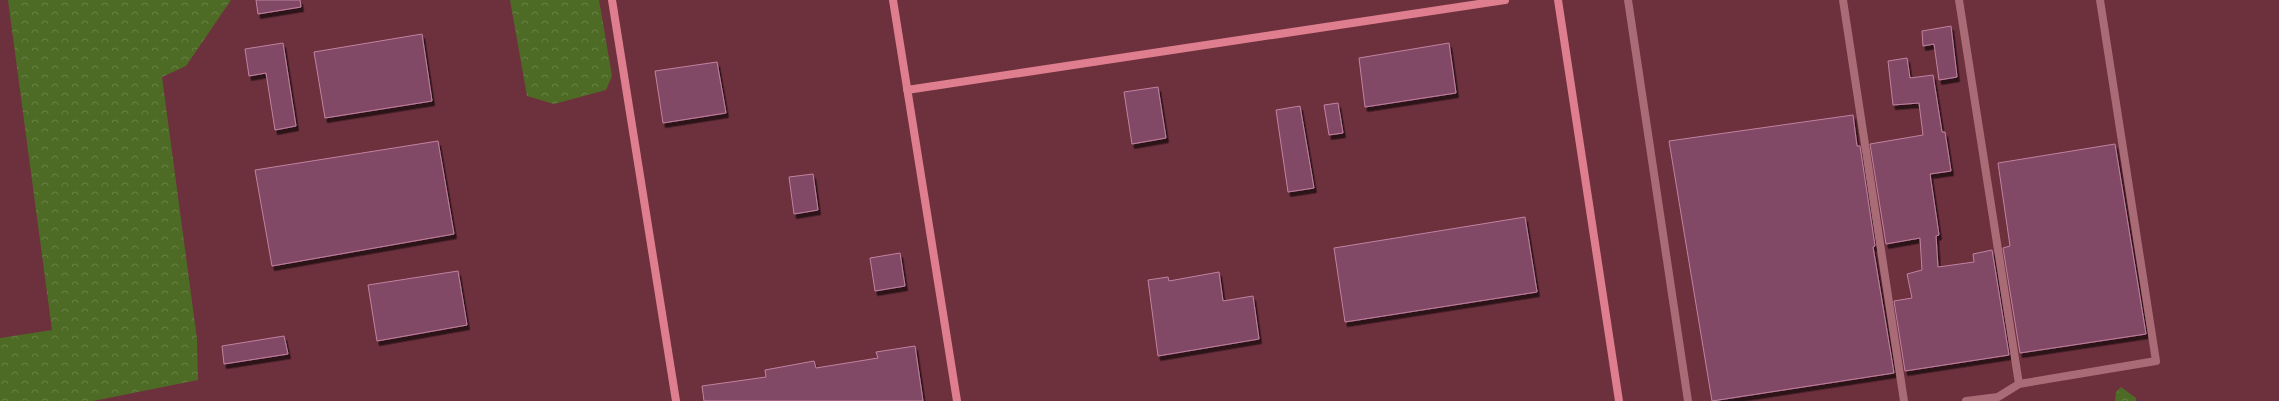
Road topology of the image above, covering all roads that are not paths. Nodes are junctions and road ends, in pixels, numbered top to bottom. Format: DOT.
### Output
graph roads {
  1 [pos="612,0"];
  2 [pos="893,0"];
  3 [pos="1505,0"];
  4 [pos="1558,0"];
  5 [pos="1628,0"];
  6 [pos="1843,0"];
  7 [pos="1960,0"];
  8 [pos="2100,0"];
  9 [pos="907,90"];
  10 [pos="2019,384"];
  11 [pos="676,401"];
  12 [pos="957,401"];
  13 [pos="1619,401"];
  14 [pos="1688,401"];
  15 [pos="1904,401"];
  16 [pos="1966,401"];
  1 -- 11 [label="street"];
  2 -- 9 [label="street"];
  3 -- 9 [label="street"];
  4 -- 13 [label="street"];
  5 -- 14 [label="lane"];
  6 -- 15 [label="lane"];
  7 -- 10 [label="lane"];
  8 -- 10 [label="lane"];
  9 -- 12 [label="street"];
  10 -- 16 [label="lane"];
}
